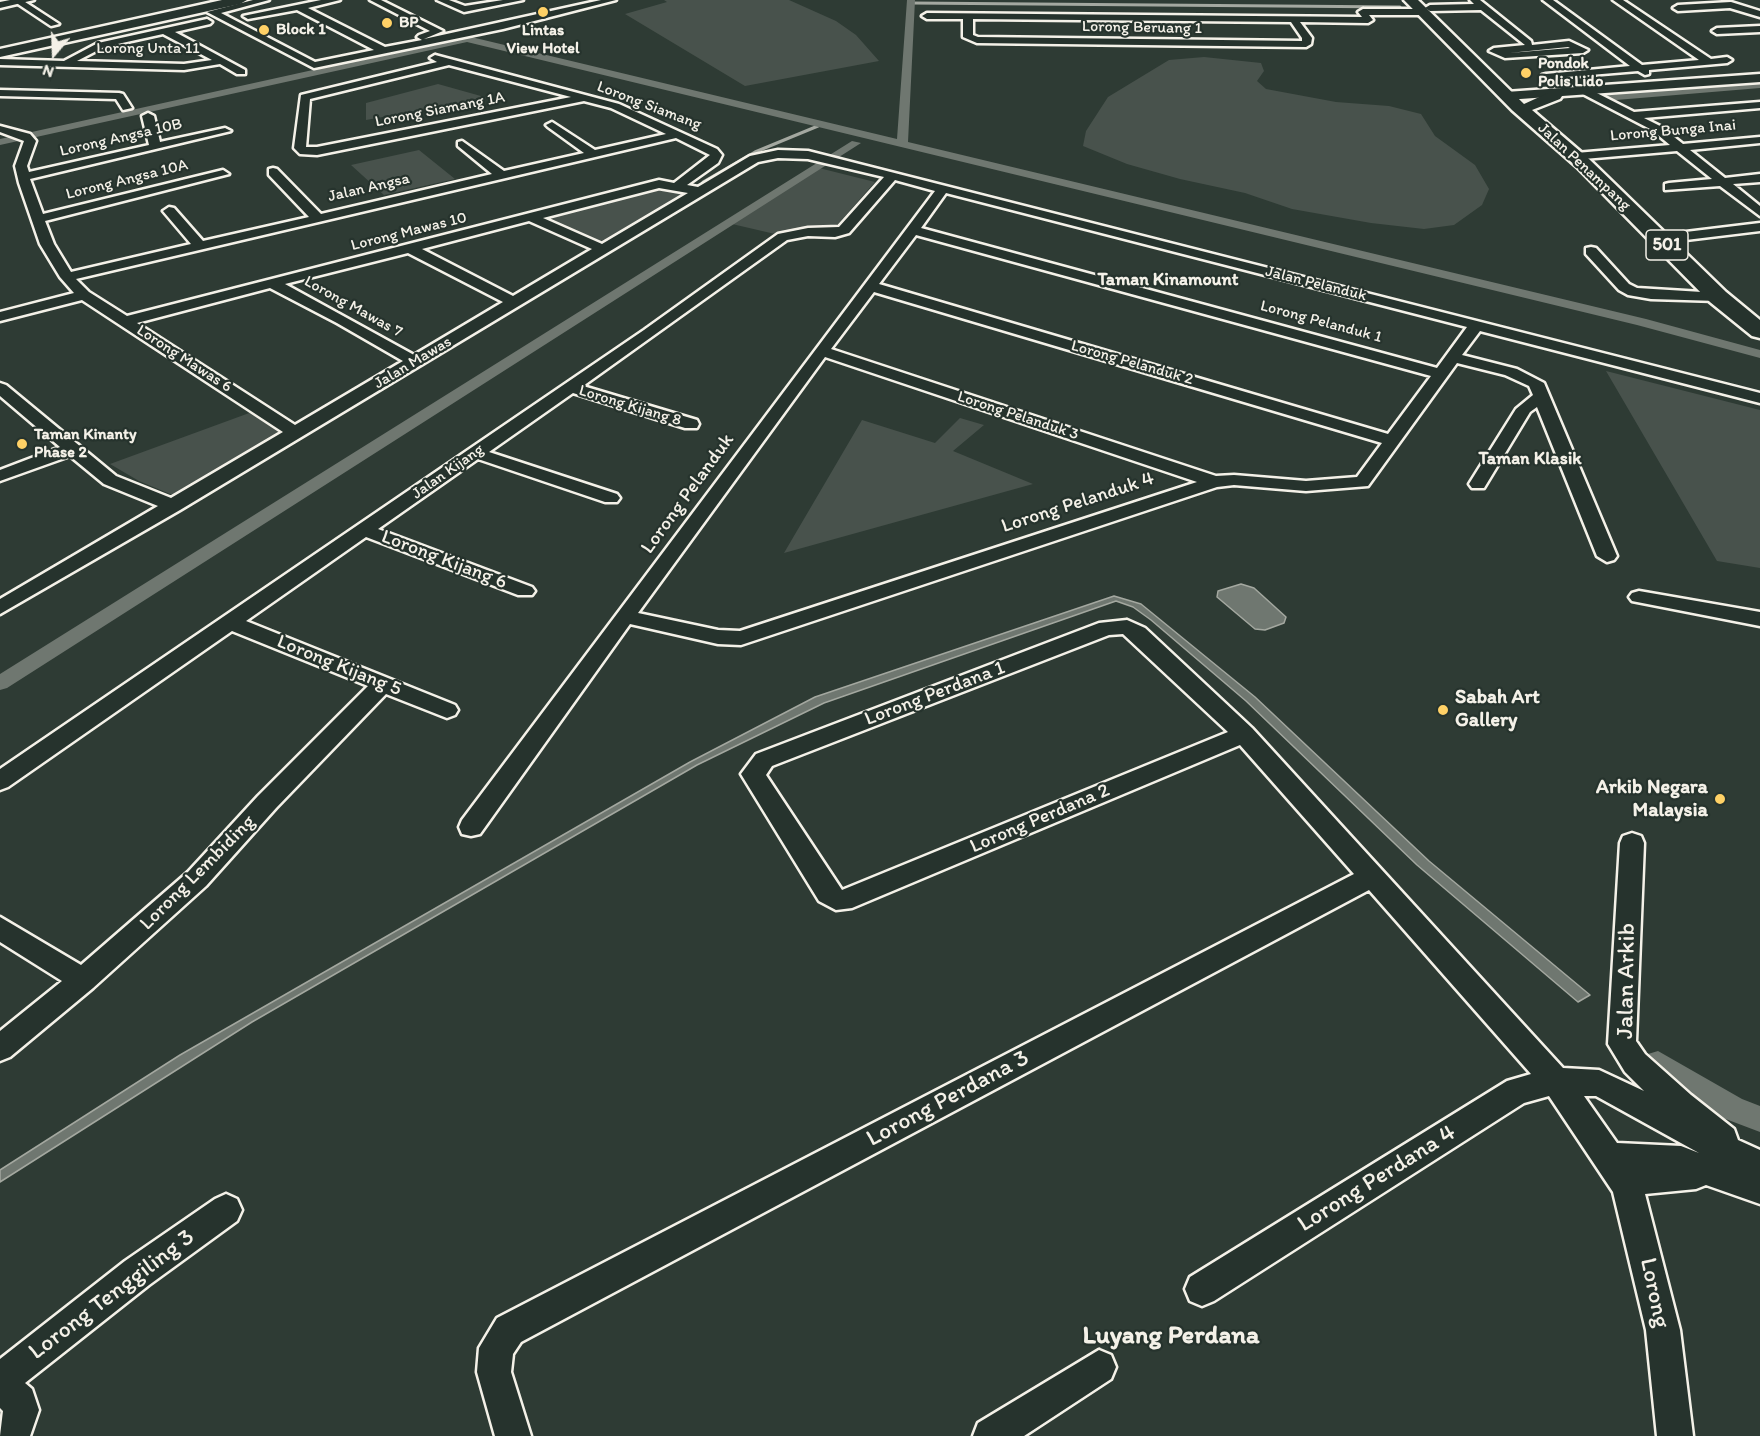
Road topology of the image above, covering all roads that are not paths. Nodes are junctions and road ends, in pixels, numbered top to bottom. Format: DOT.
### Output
graph roads {
  1 [pos="185,0"];
  2 [pos="199,0"];
  3 [pos="232,0"];
  4 [pos="266,0"];
  5 [pos="336,0"];
  6 [pos="374,0"];
  7 [pos="519,0"];
  8 [pos="612,0"];
  9 [pos="1547,0"];
  10 [pos="1617,0"];
  11 [pos="21,1"];
  12 [pos="437,2"];
  13 [pos="1358,2"];
  14 [pos="1478,3"];
  15 [pos="539,4"];
  16 [pos="1426,4"];
  17 [pos="0,5"];
  18 [pos="1760,5"];
  19 [pos="1741,6"];
  20 [pos="298,7"];
  21 [pos="1678,8"];
  22 [pos="559,12"];
  23 [pos="1760,14"];
  24 [pos="927,16"];
  25 [pos="968,16"];
  26 [pos="468,19"];
  27 [pos="1293,19"];
  28 [pos="226,20"];
  29 [pos="207,22"];
  30 [pos="54,24"];
  31 [pos="485,26"];
  32 [pos="459,29"];
  33 [pos="1760,29"];
  34 [pos="163,31"];
  35 [pos="472,31"];
  36 [pos="1717,31"];
  37 [pos="444,38"];
  38 [pos="0,41"];
  39 [pos="1528,43"];
  40 [pos="1575,45"];
  41 [pos="0,48"];
  42 [pos="380,49"];
  43 [pos="0,53"];
  44 [pos="1553,55"];
  45 [pos="434,58"];
  46 [pos="1624,58"];
  47 [pos="1727,60"];
  48 [pos="223,61"];
  49 [pos="0,62"];
  50 [pos="448,62"];
  51 [pos="1709,62"];
  52 [pos="67,63"];
  53 [pos="1640,69"];
  54 [pos="241,72"];
  55 [pos="1589,73"];
  56 [pos="1546,76"];
  57 [pos="1760,78"];
  58 [pos="1664,86"];
  59 [pos="1589,91"];
  60 [pos="0,93"];
  61 [pos="1554,96"];
  62 [pos="584,98"];
  63 [pos="1518,99"];
  64 [pos="1760,105"];
  65 [pos="127,108"];
  66 [pos="1635,115"];
  67 [pos="148,116"];
  68 [pos="552,125"];
  69 [pos="0,129"];
  70 [pos="225,131"];
  71 [pos="680,134"];
  72 [pos="1760,140"];
  73 [pos="462,144"];
  74 [pos="155,146"];
  75 [pos="1681,147"];
  76 [pos="302,151"];
  77 [pos="593,154"];
  78 [pos="1582,156"];
  79 [pos="835,161"];
  80 [pos="273,172"];
  81 [pos="223,174"];
  82 [pos="501,175"];
  83 [pos="892,176"];
  84 [pos="24,177"];
  85 [pos="1760,178"];
  86 [pos="1722,181"];
  87 [pos="678,186"];
  88 [pos="1670,186"];
  89 [pos="943,189"];
  90 [pos="700,191"];
  91 [pos="169,211"];
  92 [pos="1760,212"];
  93 [pos="532,218"];
  94 [pos="39,219"];
  95 [pos="318,219"];
  96 [pos="1760,227"];
  97 [pos="913,230"];
  98 [pos="1669,238"];
  99 [pos="200,246"];
  100 [pos="411,249"];
  101 [pos="603,249"];
  102 [pos="1591,251"];
  103 [pos="70,280"];
  104 [pos="273,284"];
  105 [pos="870,286"];
  106 [pos="84,295"];
  107 [pos="1718,297"];
  108 [pos="514,302"];
  109 [pos="1760,313"];
  110 [pos="0,317"];
  111 [pos="126,321"];
  112 [pos="1476,325"];
  113 [pos="1760,331"];
  114 [pos="821,351"];
  115 [pos="1453,357"];
  116 [pos="416,362"];
  117 [pos="1441,374"];
  118 [pos="570,387"];
  119 [pos="0,388"];
  120 [pos="1541,396"];
  121 [pos="1760,397"];
  122 [pos="691,424"];
  123 [pos="296,434"];
  124 [pos="1394,441"];
  125 [pos="72,449"];
  126 [pos="476,453"];
  127 [pos="0,476"];
  128 [pos="1215,482"];
  129 [pos="1478,484"];
  130 [pos="611,498"];
  131 [pos="173,506"];
  132 [pos="364,530"];
  133 [pos="1607,556"];
  134 [pos="525,591"];
  135 [pos="1639,597"];
  136 [pos="0,608"];
  137 [pos="627,617"];
  138 [pos="1760,619"];
  139 [pos="230,622"];
  140 [pos="1106,628"];
  141 [pos="383,684"];
  142 [pos="447,710"];
  143 [pos="1244,734"];
  144 [pos="0,781"];
  145 [pos="471,827"];
  146 [pos="1632,843"];
  147 [pos="1371,877"];
  148 [pos="836,900"];
  149 [pos="0,928"];
  150 [pos="83,980"];
  151 [pos="0,1048"];
  152 [pos="1556,1081"];
  153 [pos="1609,1157"];
  154 [pos="1758,1172"];
  155 [pos="1716,1173"];
  156 [pos="1628,1186"];
  157 [pos="226,1210"];
  158 [pos="1202,1289"];
  159 [pos="1099,1367"];
  160 [pos="0,1382"];
  161 [pos="0,1387"];
  162 [pos="12,1436"];
  163 [pos="513,1436"];
  164 [pos="991,1436"];
  165 [pos="1675,1436"];
  1 -- 38 [label="main road"];
  2 -- 38 [label="main road"];
  3 -- 41 [label="main road"];
  3 -- 43 [label="main road"];
  4 -- 28 [label="street"];
  5 -- 20 [label="street"];
  6 -- 42 [label="street"];
  7 -- 12 [label="street"];
  8 -- 22 [label="street"];
  9 -- 46 [label="street"];
  10 -- 51 [label="street"];
  11 -- 17 [label="street"];
  11 -- 30 [label="street"];
  12 -- 26 [label="street"];
  13 -- 16 [label="street"];
  14 -- 16 [label="street"];
  14 -- 39 [label="street"];
  15 -- 22 [label="street"];
  16 -- 27 [label="street"];
  16 -- 63 [label="main road, Jalan Penampang / 501"];
  18 -- 19 [label="street"];
  19 -- 21 [label="street"];
  19 -- 23 [label="street"];
  20 -- 28 [label="street"];
  20 -- 42 [label="street"];
  22 -- 31 [label="street"];
  24 -- 25 [label="street"];
  25 -- 27 [label="street"];
  25 -- 27 [label="street, Lorong Beruang 1"];
  28 -- 42 [label="street"];
  29 -- 34 [label="street"];
  31 -- 32 [label="street"];
  31 -- 35 [label="street"];
  32 -- 35 [label="street"];
  32 -- 37 [label="street"];
  33 -- 36 [label="street"];
  34 -- 48 [label="street"];
  34 -- 52 [label="street"];
  35 -- 37 [label="street"];
  37 -- 42 [label="street"];
  40 -- 40 [label="street"];
  40 -- 46 [label="street"];
  44 -- 55 [label="street"];
  45 -- 50 [label="street, Lorong Siamang"];
  46 -- 53 [label="street"];
  47 -- 51 [label="street"];
  48 -- 52 [label="street, Lorong Unta 11"];
  48 -- 54 [label="street"];
  49 -- 52 [label="street, Lorong Unta 11"];
  50 -- 62 [label="street, Lorong Siamang"];
  50 -- 76 [label="street, Lorong Siamang"];
  51 -- 53 [label="street"];
  53 -- 55 [label="street"];
  53 -- 58 [label="street"];
  55 -- 56 [label="street"];
  57 -- 58 [label="street"];
  58 -- 59 [label="street"];
  59 -- 61 [label="street"];
  59 -- 63 [label="street"];
  59 -- 66 [label="street"];
  60 -- 65 [label="street"];
  61 -- 63 [label="main road"];
  62 -- 71 [label="street, Lorong Siamang"];
  62 -- 76 [label="street, Lorong Siamang 1A"];
  63 -- 78 [label="main road, Jalan Penampang / 501"];
  64 -- 66 [label="street"];
  66 -- 75 [label="street"];
  67 -- 74 [label="street"];
  68 -- 77 [label="street"];
  69 -- 84 [label="street"];
  70 -- 74 [label="street, Lorong Angsa 10B"];
  71 -- 77 [label="street, Jalan Angsa"];
  71 -- 87 [label="street, Lorong Siamang"];
  72 -- 75 [label="street, Lorong Bunga Inai"];
  73 -- 82 [label="street"];
  74 -- 84 [label="street, Lorong Angsa 10B"];
  75 -- 78 [label="street, Lorong Bunga Inai"];
  75 -- 86 [label="street"];
  77 -- 82 [label="street, Jalan Angsa"];
  78 -- 98 [label="main road, Jalan Penampang / 501"];
  79 -- 83 [label="street, Jalan Pelanduk"];
  79 -- 90 [label="street, Jalan Mawas"];
  80 -- 95 [label="street"];
  81 -- 94 [label="street, Lorong Angsa 10A"];
  82 -- 95 [label="street, Jalan Angsa"];
  83 -- 89 [label="street, Jalan Pelanduk"];
  83 -- 118 [label="street, Jalan Kijang"];
  84 -- 94 [label="street, Lorong Mawas 6"];
  85 -- 86 [label="street"];
  86 -- 88 [label="street"];
  86 -- 92 [label="street"];
  87 -- 90 [label="street, Lorong Mawas 10"];
  87 -- 93 [label="street, Lorong Mawas 10"];
  89 -- 97 [label="street, Lorong Pelanduk"];
  89 -- 112 [label="street, Jalan Pelanduk"];
  90 -- 101 [label="street, Jalan Mawas"];
  91 -- 99 [label="street"];
  93 -- 100 [label="street, Lorong Mawas 10"];
  93 -- 101 [label="street"];
  94 -- 103 [label="street, Lorong Mawas 6"];
  95 -- 99 [label="street, Jalan Angsa"];
  96 -- 98 [label="street"];
  97 -- 105 [label="street, Lorong Pelanduk"];
  97 -- 117 [label="street, Lorong Pelanduk 1"];
  98 -- 107 [label="main road, Jalan Penampang / 501"];
  98 -- 109 [label="main road, Jalan Penampang / 501"];
  99 -- 103 [label="street, Jalan Angsa"];
  100 -- 104 [label="street, Lorong Mawas 10"];
  100 -- 108 [label="street"];
  101 -- 108 [label="street, Jalan Mawas"];
  102 -- 107 [label="street"];
  103 -- 106 [label="street, Lorong Mawas 6"];
  104 -- 111 [label="street, Lorong Mawas 10"];
  104 -- 116 [label="street, Lorong Mawas 7"];
  105 -- 114 [label="street, Lorong Pelanduk"];
  105 -- 124 [label="street, Lorong Pelanduk 2"];
  106 -- 110 [label="street"];
  106 -- 111 [label="street, Lorong Mawas 6"];
  107 -- 113 [label="main road, Jalan Penampang / 501"];
  108 -- 116 [label="street, Jalan Mawas"];
  111 -- 123 [label="street, Lorong Mawas 6"];
  112 -- 115 [label="street, Lorong Pelanduk 4"];
  112 -- 121 [label="street, Jalan Pelanduk"];
  114 -- 128 [label="street, Lorong Pelanduk 3"];
  114 -- 137 [label="street, Lorong Pelanduk"];
  115 -- 117 [label="street, Lorong Pelanduk 4"];
  115 -- 120 [label="street"];
  116 -- 123 [label="street, Jalan Mawas"];
  117 -- 124 [label="street, Lorong Pelanduk 4"];
  118 -- 122 [label="street, Lorong Kijang 8"];
  118 -- 126 [label="street, Jalan Kijang"];
  119 -- 125 [label="street"];
  120 -- 129 [label="street"];
  120 -- 133 [label="street"];
  123 -- 131 [label="street, Jalan Mawas"];
  124 -- 128 [label="street, Lorong Pelanduk 4"];
  125 -- 127 [label="street"];
  125 -- 131 [label="street"];
  126 -- 130 [label="street"];
  126 -- 132 [label="street, Jalan Kijang"];
  128 -- 137 [label="street, Lorong Pelanduk 4"];
  131 -- 136 [label="street, Jalan Mawas"];
  132 -- 134 [label="street, Lorong Kijang 6"];
  132 -- 139 [label="street, Jalan Kijang"];
  135 -- 138 [label="street"];
  137 -- 145 [label="street, Lorong Pelanduk"];
  139 -- 141 [label="street, Lorong Kijang 5"];
  139 -- 144 [label="street, Jalan Kijang"];
  140 -- 143 [label="street, Lorong"];
  140 -- 148 [label="street, Lorong Perdana 1"];
  141 -- 142 [label="street, Lorong Kijang 5"];
  141 -- 150 [label="street, Lorong Lembiding"];
  143 -- 147 [label="street, Lorong"];
  143 -- 148 [label="street, Lorong Perdana 2"];
  146 -- 154 [label="street, Jalan Arkib"];
  147 -- 152 [label="street, Lorong"];
  147 -- 163 [label="street, Lorong Perdana 3"];
  149 -- 150 [label="street"];
  150 -- 151 [label="street, Lorong Lembiding"];
  152 -- 153 [label="street, Lorong"];
  152 -- 154 [label="street, Lorong Perdana 4"];
  152 -- 158 [label="street, Lorong Perdana 4"];
  153 -- 155 [label="street"];
  153 -- 156 [label="street, Lorong"];
  154 -- 155 [label="street"];
  155 -- 156 [label="street"];
  156 -- 165 [label="street, Lorong"];
  157 -- 160 [label="street, Lorong Tenggiling 3"];
  159 -- 164 [label="street"];
  161 -- 162 [label="street"];
}
